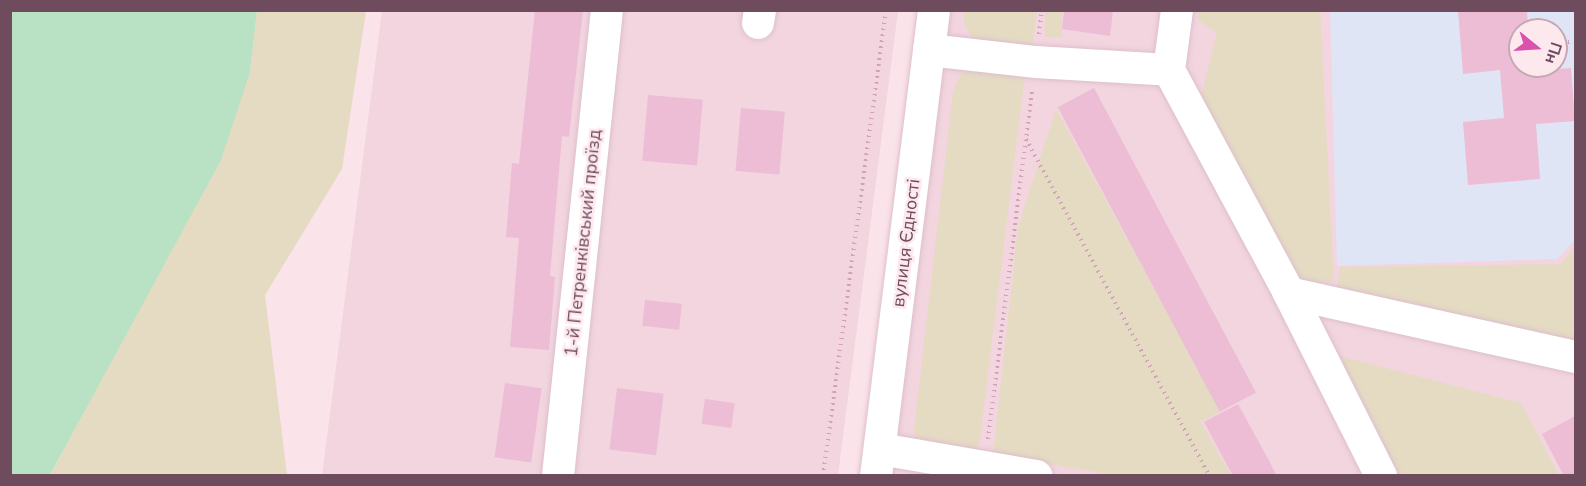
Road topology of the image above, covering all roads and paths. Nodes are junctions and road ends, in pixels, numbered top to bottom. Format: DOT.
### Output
graph roads {
  1 [pos="607,10"];
  2 [pos="886,10"];
  3 [pos="934,10"];
  4 [pos="1042,10"];
  5 [pos="1177,10"];
  6 [pos="929,50"];
  7 [pos="1036,62"];
  8 [pos="1169,70"];
  9 [pos="1026,139"];
  10 [pos="1289,293"];
  11 [pos="1575,357"];
  12 [pos="878,462"];
  13 [pos="937,467"];
  14 [pos="984,467"];
  15 [pos="558,476"];
  16 [pos="823,476"];
  17 [pos="1037,476"];
  18 [pos="1210,476"];
  19 [pos="1381,476"];
  1 -- 15 [label="street, 1-й Петренківський проїзд"];
  2 -- 16 [label="path"];
  3 -- 6 [label="street, вулиця Єдності"];
  4 -- 7 [label="path"];
  5 -- 8 [label="street"];
  6 -- 7 [label="street"];
  6 -- 12 [label="street, вулиця Єдності"];
  7 -- 8 [label="street"];
  7 -- 9 [label="path"];
  8 -- 10 [label="street"];
  9 -- 14 [label="path"];
  9 -- 18 [label="path"];
  10 -- 11 [label="street"];
  10 -- 19 [label="street"];
  12 -- 13 [label="street"];
  13 -- 14 [label="street"];
  14 -- 17 [label="street"];
}
